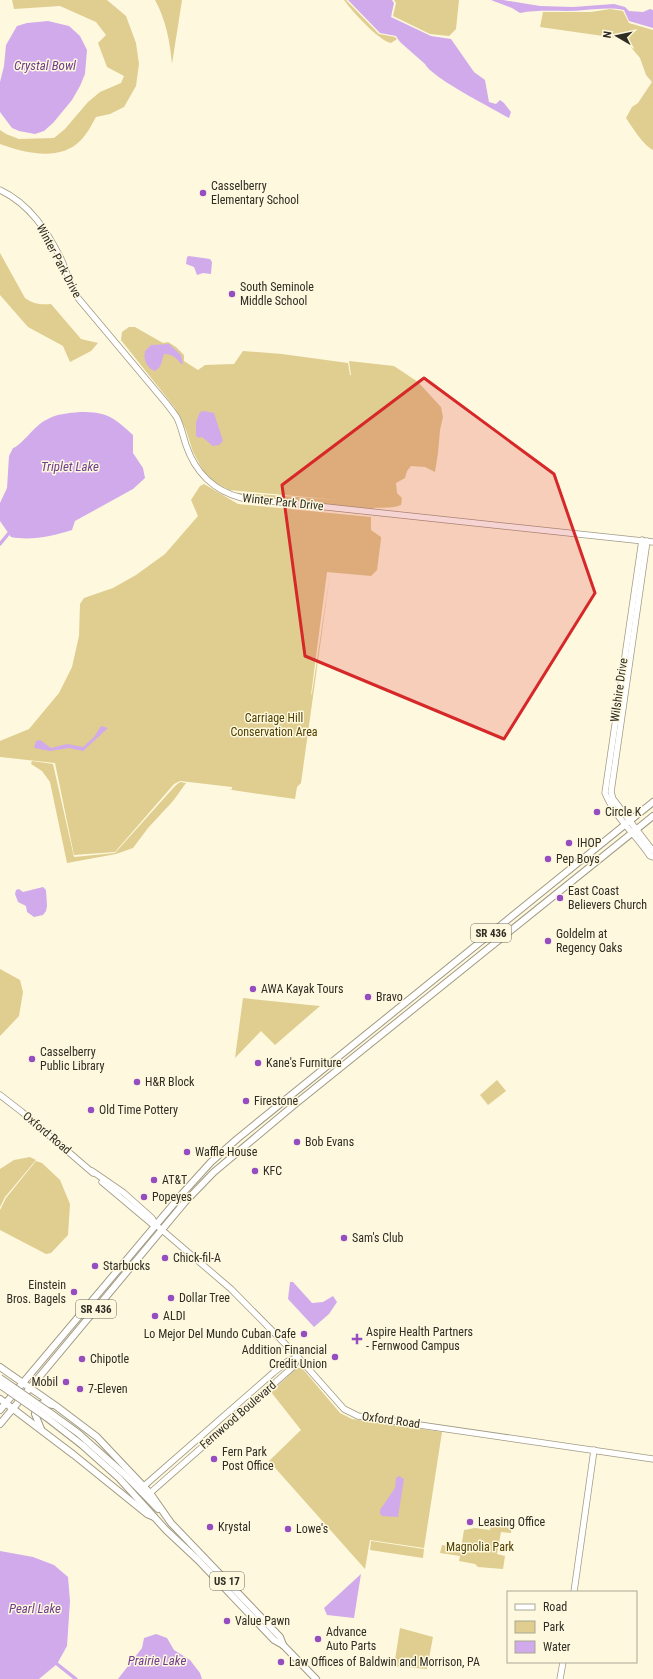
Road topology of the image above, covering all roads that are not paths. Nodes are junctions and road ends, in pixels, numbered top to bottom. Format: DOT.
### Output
graph roads {
  1 [pos="0,190"];
  2 [pos="647,541"];
  3 [pos="653,802"];
  4 [pos="653,816"];
  5 [pos="628,823"];
  6 [pos="634,831"];
  7 [pos="653,851"];
  8 [pos="653,857"];
  9 [pos="550,887"];
  10 [pos="534,900"];
  11 [pos="542,905"];
  12 [pos="520,922"];
  13 [pos="412,997"];
  14 [pos="401,1006"];
  15 [pos="411,1010"];
  16 [pos="397,1022"];
  17 [pos="0,1095"];
  18 [pos="232,1144"];
  19 [pos="217,1157"];
  20 [pos="225,1162"];
  21 [pos="214,1172"];
  22 [pos="156,1225"];
  23 [pos="162,1230"];
  24 [pos="298,1357"];
  25 [pos="0,1367"];
  26 [pos="0,1372"];
  27 [pos="0,1378"];
  28 [pos="24,1382"];
  29 [pos="0,1384"];
  30 [pos="260,1384"];
  31 [pos="31,1388"];
  32 [pos="267,1391"];
  33 [pos="0,1399"];
  34 [pos="6,1403"];
  35 [pos="56,1406"];
  36 [pos="13,1409"];
  37 [pos="0,1410"];
  38 [pos="48,1415"];
  39 [pos="0,1424"];
  40 [pos="42,1430"];
  41 [pos="203,1434"];
  42 [pos="209,1441"];
  43 [pos="191,1445"];
  44 [pos="594,1450"];
  45 [pos="197,1452"];
  46 [pos="174,1459"];
  47 [pos="653,1459"];
  48 [pos="181,1466"];
  49 [pos="144,1486"];
  50 [pos="150,1493"];
  51 [pos="168,1518"];
  52 [pos="159,1520"];
  53 [pos="574,1591"];
  54 [pos="283,1645"];
  55 [pos="563,1663"];
  56 [pos="316,1679"];
  57 [pos="560,1679"];
  1 -- 2 [label="street, Winter Park Drive"];
  2 -- 5 [label="street, Wilshire Drive"];
  3 -- 5 [label="main road, SR 436"];
  4 -- 6 [label="main road, SR 436"];
  5 -- 6 [label="street, Wilshire Drive"];
  5 -- 9 [label="main road, SR 436"];
  6 -- 7 [label="street"];
  6 -- 8 [label="street"];
  6 -- 11 [label="main road, SR 436"];
  9 -- 10 [label="main road, SR 436"];
  9 -- 11 [label="main road"];
  10 -- 12 [label="main road"];
  10 -- 13 [label="main road, SR 436"];
  11 -- 12 [label="main road, SR 436"];
  12 -- 15 [label="main road, SR 436"];
  13 -- 14 [label="main road, SR 436"];
  13 -- 15 [label="main road"];
  14 -- 16 [label="main road"];
  14 -- 18 [label="main road, SR 436"];
  15 -- 16 [label="main road, SR 436"];
  16 -- 20 [label="main road, SR 436"];
  17 -- 22 [label="street, Oxford Road"];
  18 -- 19 [label="main road, SR 436"];
  18 -- 20 [label="main road"];
  19 -- 21 [label="main road"];
  19 -- 22 [label="main road, SR 436"];
  20 -- 21 [label="main road, SR 436"];
  21 -- 23 [label="main road, SR 436"];
  22 -- 23 [label="street, Oxford Road"];
  22 -- 28 [label="main road, SR 436"];
  23 -- 24 [label="street, Oxford Road"];
  23 -- 31 [label="main road, SR 436"];
  24 -- 30 [label="street, Fernwood Boulevard"];
  24 -- 32 [label="street, Fernwood Boulevard"];
  24 -- 44 [label="street, Oxford Road"];
  25 -- 28 [label="main road"];
  26 -- 29 [label="main road"];
  27 -- 38 [label="main road, US 17, bridge"];
  28 -- 31 [label="main road"];
  28 -- 34 [label="main road, SR 436"];
  29 -- 38 [label="main road, US 17, bridge"];
  30 -- 32 [label="street"];
  30 -- 41 [label="street, Fernwood Boulevard"];
  31 -- 35 [label="main road"];
  31 -- 36 [label="main road, SR 436"];
  32 -- 42 [label="street, Fernwood Boulevard"];
  33 -- 34 [label="main road"];
  34 -- 36 [label="main road"];
  34 -- 37 [label="main road, SR 436"];
  35 -- 40 [label="main road"];
  35 -- 49 [label="main road"];
  36 -- 39 [label="main road, SR 436"];
  36 -- 40 [label="main road"];
  38 -- 51 [label="main road, US 17"];
  38 -- 52 [label="main road, US 17"];
  40 -- 52 [label="main road"];
  41 -- 42 [label="street"];
  41 -- 43 [label="street, Fernwood Boulevard"];
  42 -- 45 [label="street, Fernwood Boulevard"];
  43 -- 45 [label="street"];
  43 -- 46 [label="street, Fernwood Boulevard"];
  44 -- 47 [label="street, Oxford Road"];
  44 -- 53 [label="street"];
  45 -- 48 [label="street, Fernwood Boulevard"];
  46 -- 48 [label="street"];
  46 -- 49 [label="street, Fernwood Boulevard"];
  48 -- 50 [label="street, Fernwood Boulevard"];
  49 -- 50 [label="main road"];
  50 -- 51 [label="main road"];
  51 -- 54 [label="main road, US 17"];
  52 -- 54 [label="main road, US 17"];
  54 -- 56 [label="main road, US 17"];
  55 -- 57 [label="street"];
}
